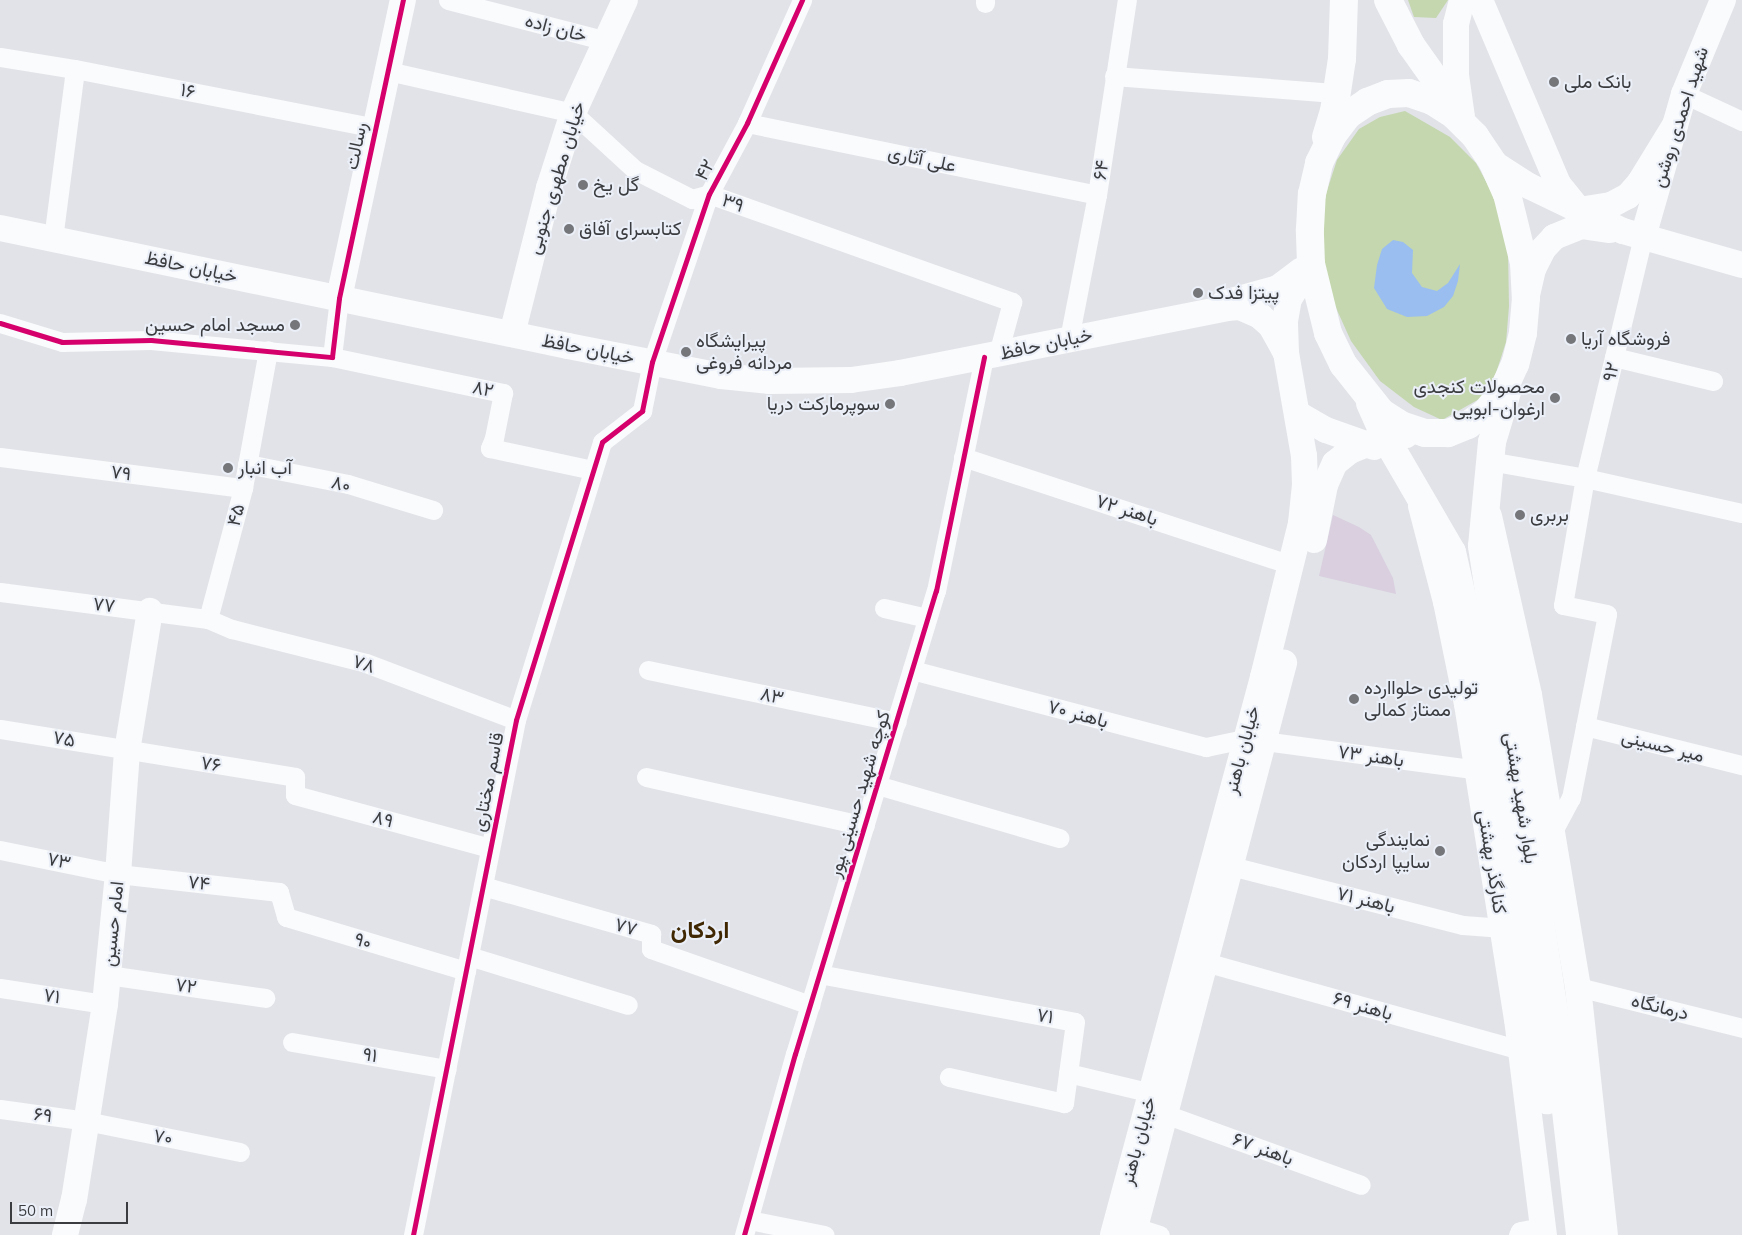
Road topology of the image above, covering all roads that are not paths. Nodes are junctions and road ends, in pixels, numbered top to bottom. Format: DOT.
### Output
graph roads {
  1 [pos="403,0"];
  2 [pos="448,0"];
  3 [pos="625,0"];
  4 [pos="802,0"];
  5 [pos="1127,0"];
  6 [pos="1344,0"];
  7 [pos="1388,0"];
  8 [pos="1480,0"];
  9 [pos="1723,0"];
  10 [pos="1459,12"];
  11 [pos="606,41"];
  12 [pos="0,57"];
  13 [pos="75,69"];
  14 [pos="388,71"];
  15 [pos="1114,76"];
  16 [pos="1337,93"];
  17 [pos="1684,94"];
  18 [pos="573,113"];
  19 [pos="1742,121"];
  20 [pos="747,123"];
  21 [pos="1675,124"];
  22 [pos="1469,126"];
  23 [pos="375,128"];
  24 [pos="1492,162"];
  25 [pos="1319,163"];
  26 [pos="709,194"];
  27 [pos="1097,196"];
  28 [pos="1579,210"];
  29 [pos="0,228"];
  30 [pos="1633,234"];
  31 [pos="53,239"];
  32 [pos="1311,264"];
  33 [pos="1742,265"];
  34 [pos="339,298"];
  35 [pos="1526,298"];
  36 [pos="1179,316"];
  37 [pos="0,323"];
  38 [pos="512,334"];
  39 [pos="1069,339"];
  40 [pos="268,350"];
  41 [pos="1286,353"];
  42 [pos="991,356"];
  43 [pos="332,357"];
  44 [pos="1614,357"];
  45 [pos="652,362"];
  46 [pos="1515,364"];
  47 [pos="1712,381"];
  48 [pos="1365,392"];
  49 [pos="1298,414"];
  50 [pos="1425,433"];
  51 [pos="1376,441"];
  52 [pos="0,457"];
  53 [pos="963,457"];
  54 [pos="1489,460"];
  55 [pos="247,464"];
  56 [pos="593,470"];
  57 [pos="1585,478"];
  58 [pos="243,488"];
  59 [pos="1417,494"];
  60 [pos="1485,497"];
  61 [pos="433,510"];
  62 [pos="1742,513"];
  63 [pos="1291,565"];
  64 [pos="0,592"];
  65 [pos="884,608"];
  66 [pos="150,611"];
  67 [pos="927,618"];
  68 [pos="208,619"];
  69 [pos="648,670"];
  70 [pos="912,670"];
  71 [pos="516,720"];
  72 [pos="896,722"];
  73 [pos="1585,726"];
  74 [pos="0,729"];
  75 [pos="1254,740"];
  76 [pos="127,751"];
  77 [pos="1742,765"];
  78 [pos="1478,770"];
  79 [pos="294,777"];
  80 [pos="646,777"];
  81 [pos="878,785"];
  82 [pos="865,826"];
  83 [pos="1552,833"];
  84 [pos="1060,838"];
  85 [pos="490,848"];
  86 [pos="0,850"];
  87 [pos="1231,866"];
  88 [pos="118,874"];
  89 [pos="483,886"];
  90 [pos="279,892"];
  91 [pos="1502,928"];
  92 [pos="1205,962"];
  93 [pos="467,964"];
  94 [pos="819,974"];
  95 [pos="108,975"];
  96 [pos="1578,987"];
  97 [pos="0,988"];
  98 [pos="265,998"];
  99 [pos="105,1004"];
  100 [pos="628,1005"];
  101 [pos="810,1005"];
  102 [pos="1742,1028"];
  103 [pos="292,1042"];
  104 [pos="1521,1050"];
  105 [pos="448,1069"];
  106 [pos="1068,1073"];
  107 [pos="949,1077"];
  108 [pos="1151,1093"];
  109 [pos="0,1109"];
  110 [pos="1165,1114"];
  111 [pos="86,1122"];
  112 [pos="240,1152"];
  113 [pos="1361,1185"];
  114 [pos="747,1228"];
  115 [pos="1127,1232"];
  116 [pos="1551,1232"];
  117 [pos="65,1235"];
  118 [pos="413,1235"];
  119 [pos="825,1235"];
  120 [pos="1160,1235"];
  121 [pos="1518,1235"];
  122 [pos="1580,1235"];
  123 [pos="1605,1235"];
  1 -- 14 [label="main road, رسالت"];
  2 -- 11 [label="street, خان زاده"];
  3 -- 11 [label="main road, خیابان مطهری جنوبی"];
  4 -- 20 [label="street, ۴۲"];
  5 -- 15 [label="street, ۶۴"];
  6 -- 16 [label="main road"];
  7 -- 22 [label="main road"];
  8 -- 28 [label="main road"];
  9 -- 17 [label="main road, شهید احمدی روشن"];
  10 -- 22 [label="main road"];
  11 -- 18 [label="main road, خیابان مطهری جنوبی"];
  12 -- 13 [label="street, ۱۶"];
  13 -- 23 [label="street, ۱۶"];
  13 -- 31 [label="street"];
  14 -- 18 [label="street, ۳۹"];
  14 -- 23 [label="main road, رسالت"];
  15 -- 16 [label="street"];
  15 -- 27 [label="street, ۶۴"];
  16 -- 25 [label="main road"];
  17 -- 19 [label="street"];
  17 -- 21 [label="main road, شهید احمدی روشن"];
  18 -- 26 [label="street, ۳۹"];
  18 -- 38 [label="main road, خیابان مطهری جنوبی"];
  20 -- 26 [label="street, ۴۲"];
  20 -- 27 [label="street, علی آثاری"];
  21 -- 28 [label="main road"];
  21 -- 30 [label="main road, شهید احمدی روشن"];
  22 -- 24 [label="main road"];
  22 -- 25 [label="main road"];
  23 -- 34 [label="main road, رسالت"];
  24 -- 28 [label="main road"];
  24 -- 35 [label="main road"];
  25 -- 32 [label="main road"];
  26 -- 42 [label="street, ۳۹"];
  26 -- 45 [label="street, ۴۲"];
  27 -- 39 [label="street, ۶۴"];
  28 -- 30 [label="main road"];
  29 -- 31 [label="main road, خیابان حافظ"];
  30 -- 33 [label="main road"];
  30 -- 35 [label="main road"];
  30 -- 44 [label="street, ۹۲"];
  31 -- 34 [label="main road, خیابان حافظ"];
  32 -- 36 [label="main road, خیابان حافظ"];
  32 -- 41 [label="main road, خیابان باهنر"];
  32 -- 48 [label="main road"];
  34 -- 38 [label="main road, خیابان حافظ"];
  34 -- 43 [label="street"];
  35 -- 46 [label="main road"];
  36 -- 39 [label="main road, خیابان حافظ"];
  36 -- 41 [label="main road, خیابان حافظ"];
  37 -- 40 [label="street"];
  38 -- 45 [label="main road, خیابان حافظ"];
  39 -- 42 [label="main road, خیابان حافظ"];
  40 -- 43 [label="street"];
  40 -- 55 [label="street, ۴۵"];
  41 -- 49 [label="main road, خیابان باهنر"];
  42 -- 45 [label="main road, خیابان حافظ"];
  42 -- 53 [label="street, کوچه شهید حسینی ‍پور"];
  43 -- 56 [label="street, ۸۲"];
  44 -- 47 [label="street"];
  44 -- 57 [label="street, ۹۲"];
  45 -- 56 [label="street, قاسم مختاری"];
  46 -- 50 [label="main road"];
  46 -- 54 [label="main road, بلوار شهید بهشتی"];
  48 -- 50 [label="main road"];
  48 -- 51 [label="main road, بلوار شهید بهشتی"];
  49 -- 51 [label="main road"];
  49 -- 63 [label="main road, خیابان باهنر"];
  50 -- 51 [label="main road, خیابان باهنر"];
  51 -- 59 [label="main road, بلوار شهید بهشتی"];
  51 -- 75 [label="main road, خیابان باهنر"];
  52 -- 58 [label="street, ۷۹"];
  53 -- 63 [label="street, باهنر ۷۲"];
  53 -- 67 [label="street, کوچه شهید حسینی ‍پور"];
  54 -- 57 [label="street"];
  54 -- 60 [label="main road, بلوار شهید بهشتی"];
  55 -- 58 [label="street, ۴۵"];
  55 -- 61 [label="street, ۸۰"];
  56 -- 71 [label="street, قاسم مختاری"];
  57 -- 62 [label="street"];
  57 -- 73 [label="street, ۹۲"];
  58 -- 68 [label="street, ۴۵"];
  59 -- 78 [label="main road, کنارگذر بهشتی"];
  59 -- 116 [label="main road, بلوار شهید بهشتی"];
  60 -- 83 [label="main road"];
  60 -- 122 [label="main road, بلوار شهید بهشتی"];
  63 -- 75 [label="main road, خیابان باهنر"];
  64 -- 66 [label="street, ۷۷"];
  65 -- 67 [label="street"];
  66 -- 68 [label="street, ۷۷"];
  66 -- 76 [label="main road, امام حسین"];
  67 -- 70 [label="street, کوچه شهید حسینی ‍پور"];
  68 -- 71 [label="street, ۷۸"];
  69 -- 72 [label="street, ۸۳"];
  70 -- 72 [label="street, کوچه شهید حسینی ‍پور"];
  70 -- 75 [label="street, باهنر ۷۰"];
  71 -- 85 [label="street, قاسم مختاری"];
  72 -- 81 [label="street, کوچه شهید حسینی ‍پور"];
  73 -- 77 [label="street, میر حسینی"];
  73 -- 83 [label="street"];
  74 -- 76 [label="street, ۷۵"];
  75 -- 78 [label="street, باهنر ۷۳"];
  75 -- 87 [label="main road, خیابان باهنر"];
  75 -- 108 [label="main road, خیابان باهنر"];
  76 -- 79 [label="street, ۷۶"];
  76 -- 88 [label="main road, امام حسین"];
  78 -- 91 [label="main road, کنارگذر بهشتی"];
  79 -- 85 [label="street, ۸۹"];
  80 -- 82 [label="street"];
  81 -- 82 [label="street, کوچه شهید حسینی ‍پور"];
  81 -- 84 [label="street"];
  82 -- 94 [label="street, کوچه شهید حسینی ‍پور"];
  83 -- 96 [label="main road"];
  85 -- 89 [label="street, قاسم مختاری"];
  86 -- 88 [label="street, ۷۳"];
  87 -- 91 [label="street, باهنر ۷۱"];
  87 -- 92 [label="main road, خیابان باهنر"];
  88 -- 90 [label="street, ۷۴"];
  88 -- 95 [label="main road, امام حسین"];
  89 -- 93 [label="street, قاسم مختاری"];
  89 -- 101 [label="street, ۷۷"];
  90 -- 93 [label="street, ۹۰"];
  91 -- 104 [label="main road, کنارگذر بهشتی"];
  92 -- 104 [label="street, باهنر ۶۹"];
  92 -- 110 [label="main road, خیابان باهنر"];
  93 -- 100 [label="street"];
  93 -- 105 [label="street, قاسم مختاری"];
  94 -- 101 [label="street, کوچه شهید حسینی ‍پور"];
  94 -- 106 [label="street, ۷۱"];
  95 -- 98 [label="street, ۷۲"];
  95 -- 99 [label="main road, امام حسین"];
  96 -- 102 [label="street, درمانگاه"];
  96 -- 123 [label="main road"];
  97 -- 99 [label="street, ۷۱"];
  99 -- 111 [label="main road, امام حسین"];
  101 -- 114 [label="street, کوچه شهید حسینی ‍پور"];
  103 -- 105 [label="street, ۹۱"];
  104 -- 116 [label="main road, کنارگذر بهشتی"];
  105 -- 118 [label="street, قاسم مختاری"];
  106 -- 107 [label="street, ۷۱"];
  106 -- 108 [label="street"];
  108 -- 115 [label="main road, خیابان باهنر"];
  109 -- 111 [label="street, ۶۹"];
  110 -- 113 [label="street, باهنر ۶۷"];
  110 -- 115 [label="main road, خیابان باهنر"];
  111 -- 112 [label="street, ۷۰"];
  111 -- 117 [label="main road, امام حسین"];
  114 -- 119 [label="street"];
  115 -- 120 [label="street"];
  116 -- 121 [label="street"];
}
